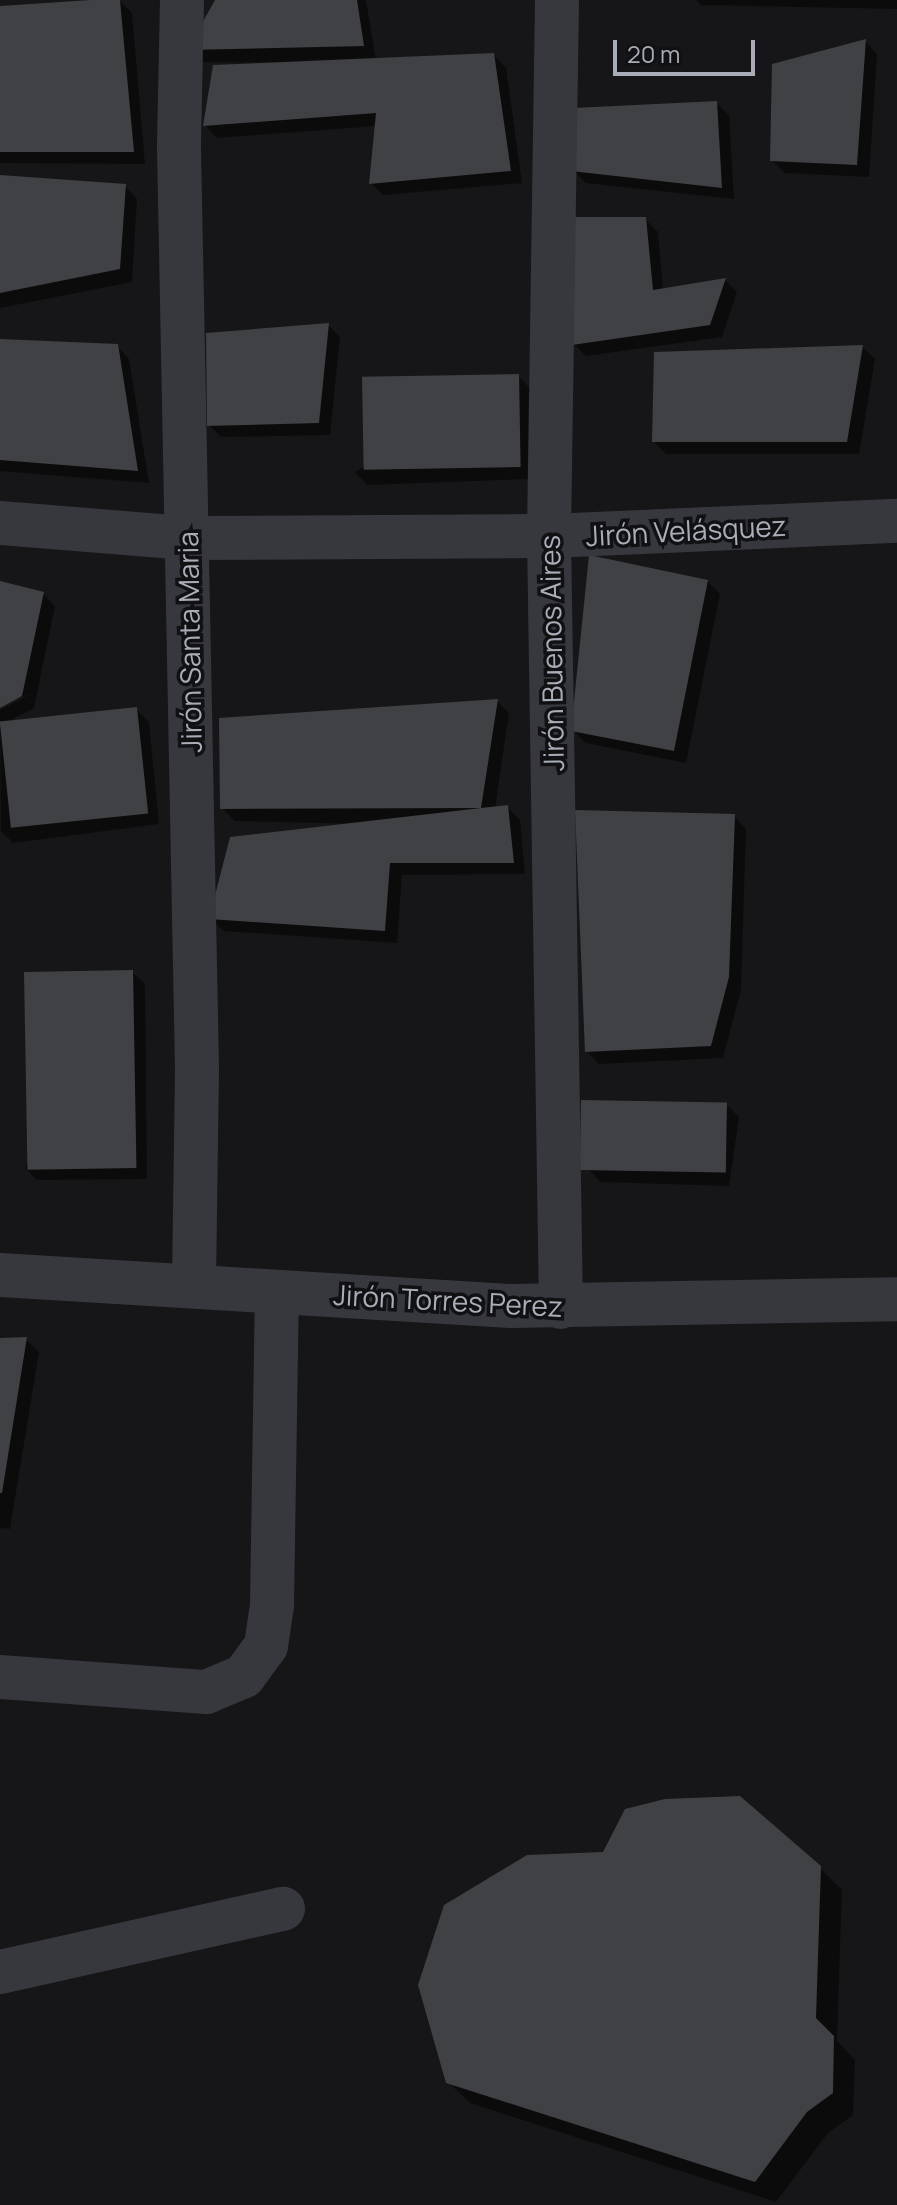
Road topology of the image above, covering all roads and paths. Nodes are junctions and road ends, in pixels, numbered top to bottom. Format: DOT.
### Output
graph roads {
  1 [pos="182,0"];
  2 [pos="557,0"];
  3 [pos="897,521"];
  4 [pos="0,523"];
  5 [pos="549,536"];
  6 [pos="187,538"];
  7 [pos="0,1275"];
  8 [pos="194,1284"];
  9 [pos="277,1292"];
  10 [pos="897,1299"];
  11 [pos="561,1307"];
  12 [pos="0,1677"];
  13 [pos="283,1909"];
  14 [pos="0,1972"];
  1 -- 6 [label="street, Jirón Santa Maria"];
  2 -- 5 [label="street, Jirón Buenos Aires"];
  3 -- 5 [label="street, Jirón Velásquez"];
  4 -- 6 [label="street, Jirón Velásquez"];
  5 -- 6 [label="street, Jirón Velásquez"];
  5 -- 11 [label="street, Jirón Buenos Aires"];
  6 -- 8 [label="street, Jirón Santa Maria"];
  7 -- 8 [label="street, Jirón Torres Perez"];
  8 -- 9 [label="street, Jirón Torres Perez"];
  9 -- 11 [label="street, Jirón Torres Perez"];
  9 -- 12 [label="street"];
  10 -- 11 [label="street, Jirón Torres Perez"];
  13 -- 14 [label="street"];
}
